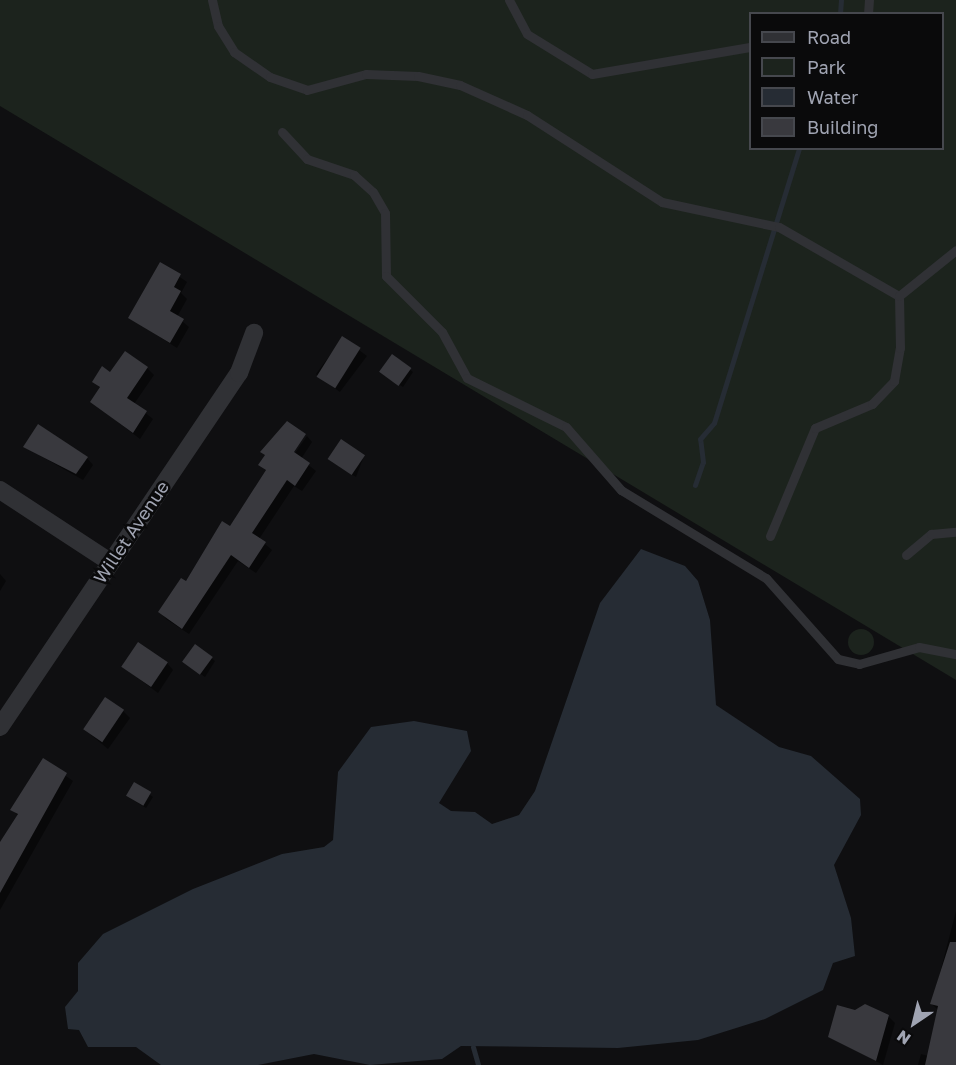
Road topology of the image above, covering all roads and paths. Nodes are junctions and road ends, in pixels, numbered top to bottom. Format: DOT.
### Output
graph roads {
  1 [pos="212,0"];
  2 [pos="509,0"];
  3 [pos="749,47"];
  4 [pos="282,132"];
  5 [pos="956,250"];
  6 [pos="899,296"];
  7 [pos="254,333"];
  8 [pos="0,490"];
  9 [pos="956,532"];
  10 [pos="770,536"];
  11 [pos="906,555"];
  12 [pos="110,562"];
  13 [pos="956,654"];
  14 [pos="0,727"];
  1 -- 6 [label="lane"];
  2 -- 3 [label="lane"];
  4 -- 13 [label="lane"];
  5 -- 6 [label="lane"];
  6 -- 10 [label="lane"];
  7 -- 12 [label="street, Willet Avenue"];
  8 -- 12 [label="street"];
  9 -- 11 [label="lane"];
  12 -- 14 [label="street, Willet Avenue"];
}
